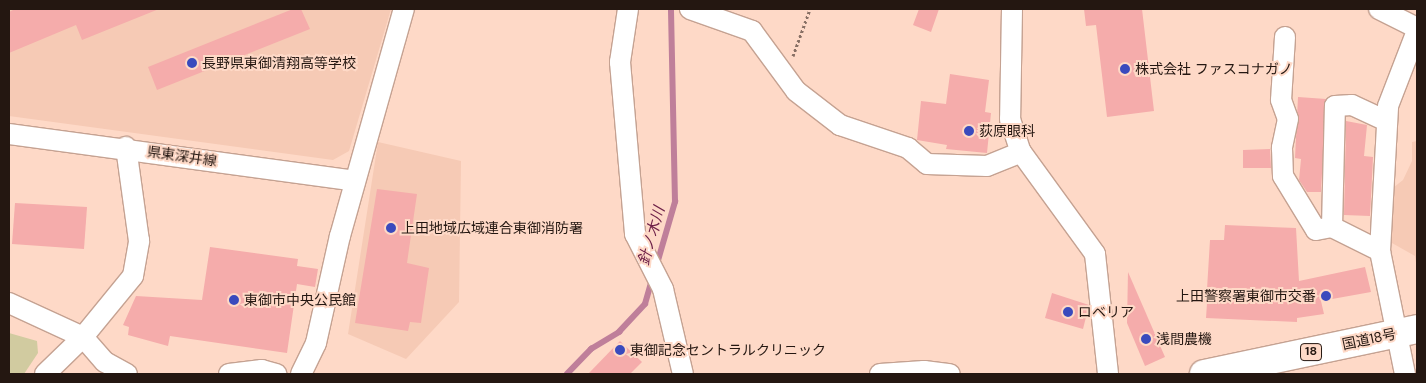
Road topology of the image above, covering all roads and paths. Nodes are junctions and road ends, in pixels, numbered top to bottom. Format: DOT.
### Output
graph roads {
  1 [pos="404,9"];
  2 [pos="628,9"];
  3 [pos="690,9"];
  4 [pos="810,9"];
  5 [pos="1012,9"];
  6 [pos="1379,9"];
  7 [pos="1417,30"];
  8 [pos="1284,37"];
  9 [pos="787,76"];
  10 [pos="1387,121"];
  11 [pos="9,134"];
  12 [pos="126,148"];
  13 [pos="1021,152"];
  14 [pos="355,181"];
  15 [pos="1332,227"];
  16 [pos="1380,251"];
  17 [pos="9,303"];
  18 [pos="1407,331"];
  19 [pos="83,337"];
  20 [pos="45,374"];
  21 [pos="127,374"];
  22 [pos="229,374"];
  23 [pos="276,374"];
  24 [pos="301,374"];
  25 [pos="682,374"];
  26 [pos="880,374"];
  27 [pos="950,374"];
  28 [pos="1108,374"];
  29 [pos="1204,374"];
  30 [pos="1405,374"];
  1 -- 14 [label="street"];
  2 -- 25 [label="street"];
  3 -- 9 [label="street"];
  4 -- 9 [label="path"];
  5 -- 13 [label="street"];
  6 -- 7 [label="street"];
  7 -- 10 [label="street"];
  8 -- 15 [label="street"];
  9 -- 13 [label="street"];
  10 -- 15 [label="street"];
  10 -- 16 [label="street"];
  11 -- 12 [label="street, 県東深井線"];
  12 -- 14 [label="street, 県東深井線"];
  12 -- 19 [label="street"];
  13 -- 28 [label="street"];
  14 -- 24 [label="street"];
  15 -- 16 [label="street"];
  16 -- 18 [label="street"];
  17 -- 19 [label="street"];
  18 -- 29 [label="highway, 国道18号 / 18"];
  18 -- 30 [label="street"];
  19 -- 20 [label="street"];
  19 -- 21 [label="street"];
  22 -- 23 [label="street"];
  26 -- 27 [label="street"];
}
